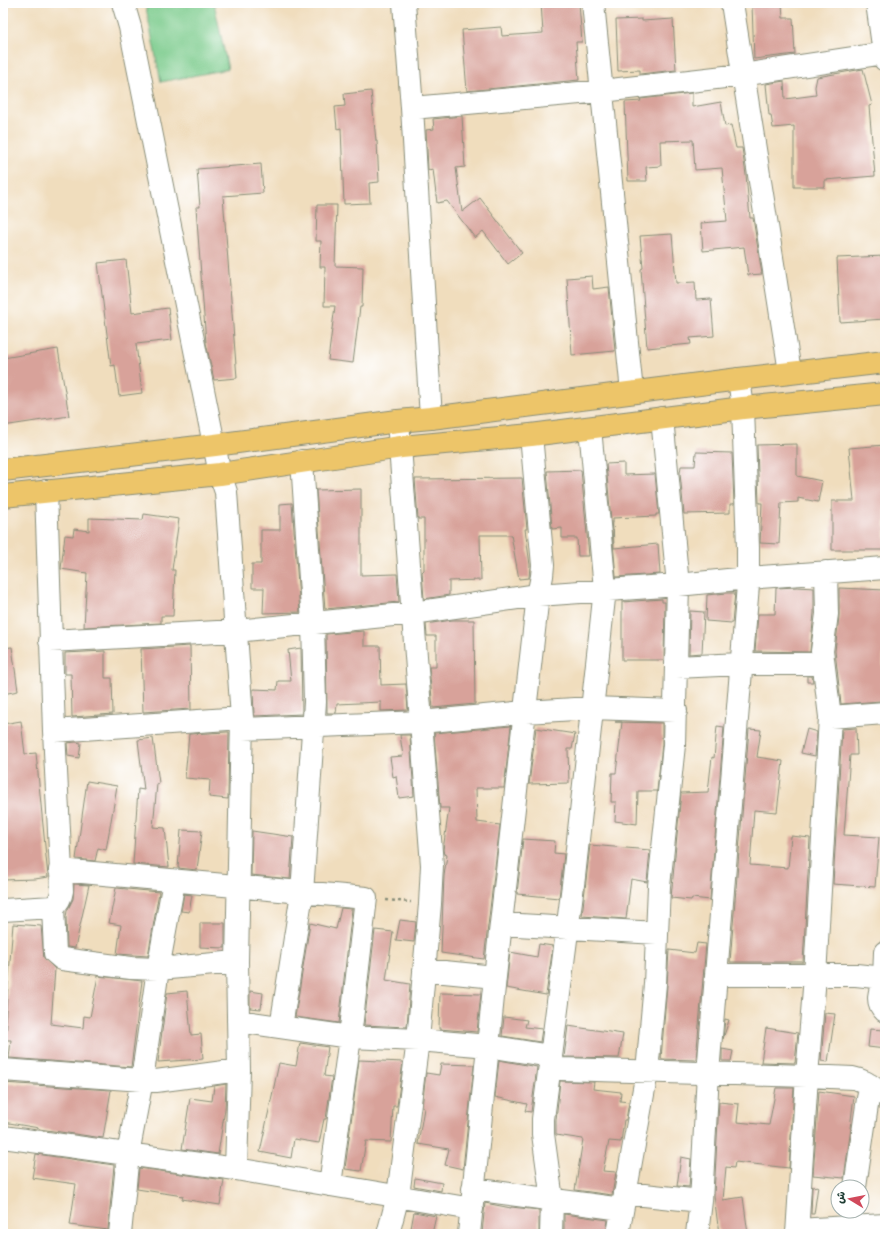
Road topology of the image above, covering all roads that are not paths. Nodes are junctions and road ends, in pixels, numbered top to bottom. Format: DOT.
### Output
graph roads {
  1 [pos="123,3"];
  2 [pos="404,3"];
  3 [pos="593,3"];
  4 [pos="732,3"];
  5 [pos="877,3"];
  6 [pos="885,55"];
  7 [pos="742,75"];
  8 [pos="602,91"];
  9 [pos="412,108"];
  10 [pos="885,362"];
  11 [pos="790,372"];
  12 [pos="739,378"];
  13 [pos="632,392"];
  14 [pos="885,394"];
  15 [pos="743,408"];
  16 [pos="432,418"];
  17 [pos="662,418"];
  18 [pos="398,420"];
  19 [pos="590,428"];
  20 [pos="531,435"];
  21 [pos="215,444"];
  22 [pos="401,447"];
  23 [pos="302,461"];
  24 [pos="3,470"];
  25 [pos="220,474"];
  26 [pos="46,491"];
  27 [pos="3,496"];
  28 [pos="885,568"];
  29 [pos="826,572"];
  30 [pos="748,578"];
  31 [pos="678,585"];
  32 [pos="604,590"];
  33 [pos="538,595"];
  34 [pos="413,613"];
  35 [pos="313,623"];
  36 [pos="236,631"];
  37 [pos="50,641"];
  38 [pos="741,664"];
  39 [pos="823,664"];
  40 [pos="676,667"];
  41 [pos="592,708"];
  42 [pos="676,711"];
  43 [pos="525,712"];
  44 [pos="885,713"];
  45 [pos="830,717"];
  46 [pos="421,722"];
  47 [pos="242,723"];
  48 [pos="313,727"];
  49 [pos="54,731"];
  50 [pos="60,870"];
  51 [pos="174,881"];
  52 [pos="239,887"];
  53 [pos="302,893"];
  54 [pos="53,907"];
  55 [pos="3,910"];
  56 [pos="501,924"];
  57 [pos="567,928"];
  58 [pos="657,933"];
  59 [pos="885,952"];
  60 [pos="237,962"];
  61 [pos="158,969"];
  62 [pos="424,970"];
  63 [pos="716,975"];
  64 [pos="816,976"];
  65 [pos="495,977"];
  66 [pos="884,978"];
  67 [pos="885,1010"];
  68 [pos="238,1021"];
  69 [pos="281,1027"];
  70 [pos="350,1036"];
  71 [pos="418,1040"];
  72 [pos="488,1046"];
  73 [pos="549,1063"];
  74 [pos="3,1070"];
  75 [pos="239,1070"];
  76 [pos="647,1072"];
  77 [pos="708,1074"];
  78 [pos="807,1076"];
  79 [pos="142,1080"];
  80 [pos="878,1090"];
  81 [pos="3,1137"];
  82 [pos="128,1154"];
  83 [pos="236,1169"];
  84 [pos="857,1179"];
  85 [pos="330,1185"];
  86 [pos="398,1196"];
  87 [pos="473,1199"];
  88 [pos="552,1200"];
  89 [pos="624,1201"];
  90 [pos="701,1201"];
  91 [pos="850,1224"];
  92 [pos="885,1225"];
  93 [pos="797,1232"];
  94 [pos="120,1234"];
  95 [pos="388,1234"];
  96 [pos="469,1234"];
  97 [pos="551,1234"];
  98 [pos="618,1234"];
  99 [pos="697,1234"];
  1 -- 21 [label="street"];
  2 -- 9 [label="street"];
  3 -- 8 [label="street"];
  4 -- 7 [label="street"];
  5 -- 6 [label="street"];
  6 -- 7 [label="street"];
  7 -- 8 [label="street"];
  7 -- 11 [label="street"];
  8 -- 9 [label="street"];
  8 -- 13 [label="street"];
  9 -- 16 [label="street"];
  10 -- 11 [label="main road"];
  11 -- 12 [label="main road"];
  12 -- 13 [label="main road"];
  12 -- 15 [label="street"];
  13 -- 16 [label="main road"];
  14 -- 15 [label="main road"];
  15 -- 17 [label="main road"];
  15 -- 30 [label="street"];
  16 -- 18 [label="main road"];
  17 -- 19 [label="main road"];
  17 -- 31 [label="street"];
  18 -- 21 [label="main road"];
  18 -- 22 [label="street"];
  19 -- 20 [label="main road"];
  19 -- 32 [label="street"];
  20 -- 22 [label="main road"];
  20 -- 33 [label="street"];
  21 -- 24 [label="main road"];
  21 -- 25 [label="street"];
  22 -- 23 [label="main road"];
  22 -- 34 [label="street"];
  23 -- 25 [label="main road"];
  23 -- 35 [label="street"];
  25 -- 26 [label="main road"];
  25 -- 36 [label="street"];
  26 -- 27 [label="main road"];
  26 -- 37 [label="street"];
  28 -- 29 [label="street"];
  29 -- 30 [label="street"];
  29 -- 39 [label="street"];
  30 -- 31 [label="street"];
  30 -- 38 [label="street"];
  31 -- 32 [label="street"];
  31 -- 40 [label="street"];
  32 -- 33 [label="street"];
  32 -- 41 [label="street"];
  33 -- 34 [label="street"];
  33 -- 43 [label="street"];
  34 -- 35 [label="street"];
  34 -- 46 [label="street"];
  35 -- 36 [label="street"];
  35 -- 48 [label="street"];
  36 -- 37 [label="street"];
  36 -- 47 [label="street"];
  37 -- 49 [label="street"];
  38 -- 39 [label="street"];
  38 -- 40 [label="street"];
  38 -- 63 [label="street"];
  39 -- 45 [label="street"];
  40 -- 42 [label="street"];
  41 -- 42 [label="street"];
  41 -- 43 [label="street"];
  41 -- 57 [label="street"];
  42 -- 58 [label="street"];
  43 -- 46 [label="street"];
  43 -- 56 [label="street"];
  44 -- 45 [label="street"];
  45 -- 64 [label="street"];
  46 -- 48 [label="street"];
  46 -- 62 [label="street"];
  47 -- 48 [label="street"];
  47 -- 49 [label="street"];
  47 -- 52 [label="street"];
  48 -- 53 [label="street"];
  49 -- 50 [label="street"];
  50 -- 51 [label="street"];
  50 -- 54 [label="street"];
  51 -- 52 [label="street"];
  51 -- 61 [label="street"];
  52 -- 53 [label="street"];
  52 -- 60 [label="street"];
  53 -- 69 [label="street"];
  53 -- 70 [label="street"];
  54 -- 55 [label="street"];
  54 -- 61 [label="street"];
  56 -- 57 [label="street"];
  56 -- 65 [label="street"];
  57 -- 58 [label="street"];
  57 -- 73 [label="street"];
  58 -- 76 [label="street"];
  59 -- 66 [label="street"];
  60 -- 61 [label="street"];
  60 -- 68 [label="street"];
  61 -- 79 [label="street"];
  62 -- 65 [label="street"];
  62 -- 71 [label="street"];
  63 -- 64 [label="street"];
  63 -- 77 [label="street"];
  64 -- 66 [label="street"];
  64 -- 78 [label="street"];
  65 -- 72 [label="street"];
  66 -- 67 [label="street"];
  68 -- 69 [label="street"];
  68 -- 75 [label="street"];
  69 -- 70 [label="street"];
  70 -- 71 [label="street"];
  70 -- 85 [label="street"];
  71 -- 72 [label="street"];
  71 -- 86 [label="street"];
  72 -- 73 [label="street"];
  72 -- 87 [label="street"];
  73 -- 76 [label="street"];
  73 -- 88 [label="street"];
  74 -- 79 [label="street"];
  75 -- 79 [label="street"];
  75 -- 83 [label="street"];
  76 -- 77 [label="street"];
  76 -- 89 [label="street"];
  77 -- 78 [label="street"];
  77 -- 90 [label="street"];
  78 -- 80 [label="street"];
  78 -- 93 [label="street"];
  79 -- 82 [label="street"];
  80 -- 84 [label="street"];
  81 -- 82 [label="street"];
  82 -- 83 [label="street"];
  82 -- 94 [label="street"];
  83 -- 85 [label="street"];
  85 -- 86 [label="street"];
  86 -- 87 [label="street"];
  86 -- 95 [label="street"];
  87 -- 88 [label="street"];
  87 -- 96 [label="street"];
  88 -- 89 [label="street"];
  88 -- 97 [label="street"];
  89 -- 90 [label="street"];
  89 -- 98 [label="street"];
  90 -- 99 [label="street"];
  91 -- 92 [label="street"];
  91 -- 93 [label="street"];
}
